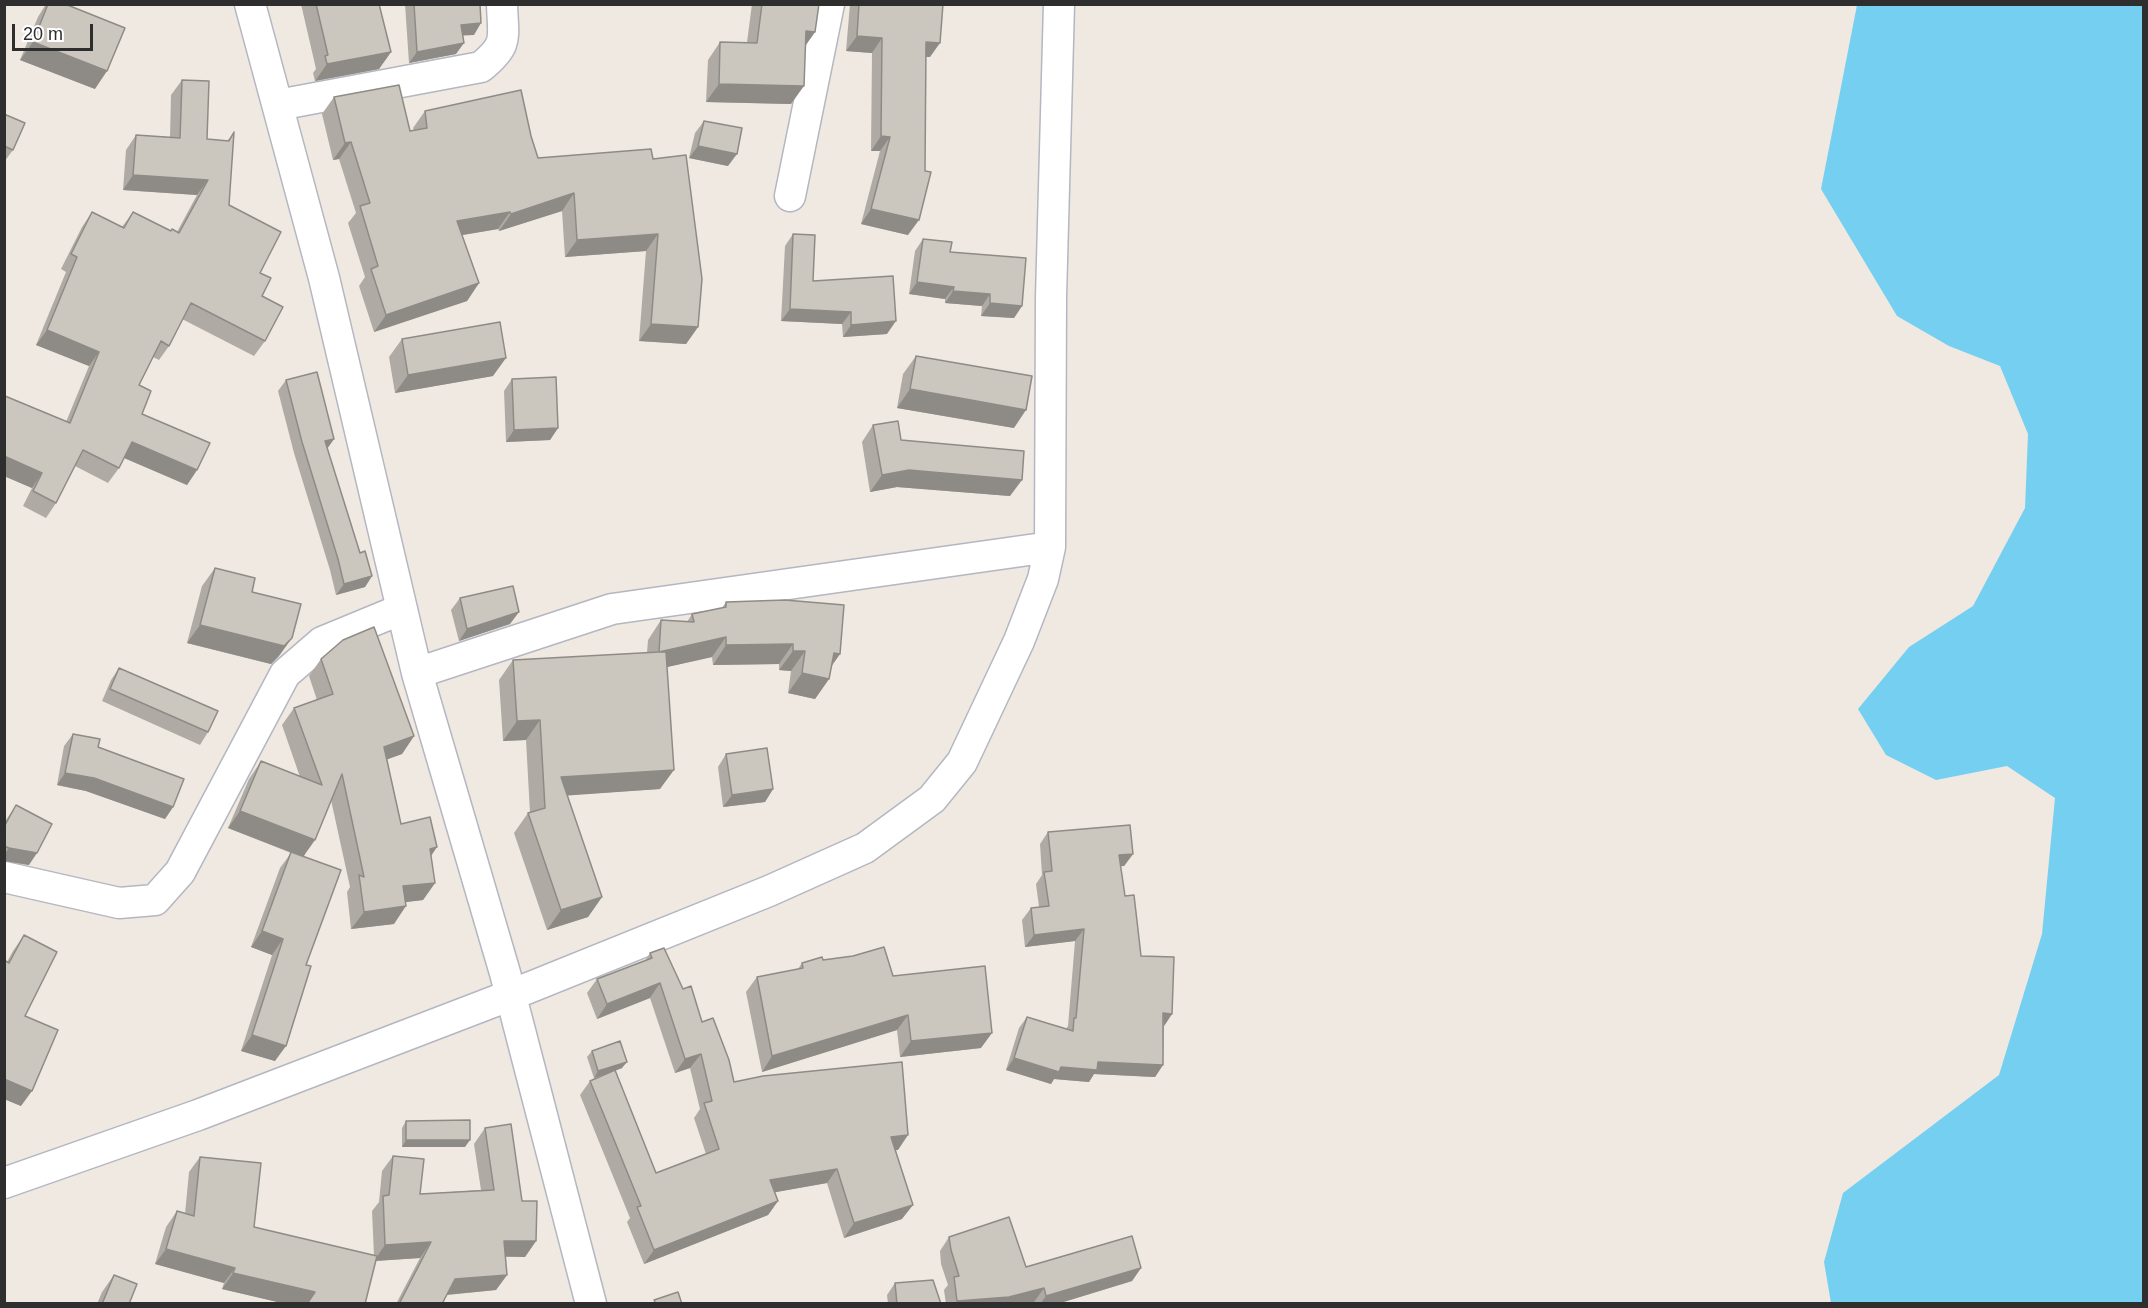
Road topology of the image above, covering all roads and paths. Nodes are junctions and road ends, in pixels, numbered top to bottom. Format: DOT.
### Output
graph roads {
  1 [pos="250,4"];
  2 [pos="502,4"];
  3 [pos="829,4"];
  4 [pos="1059,4"];
  5 [pos="278,105"];
  6 [pos="790,196"];
  7 [pos="1050,547"];
  8 [pos="402,609"];
  9 [pos="417,673"];
  10 [pos="4,877"];
  11 [pos="511,995"];
  12 [pos="4,1183"];
  13 [pos="591,1304"];
  1 -- 5 [label="street"];
  2 -- 5 [label="street"];
  3 -- 6 [label="street"];
  4 -- 7 [label="street"];
  5 -- 8 [label="street"];
  7 -- 9 [label="street"];
  7 -- 11 [label="street"];
  8 -- 9 [label="street"];
  8 -- 10 [label="street"];
  9 -- 11 [label="street"];
  11 -- 12 [label="street"];
  11 -- 13 [label="street"];
}
